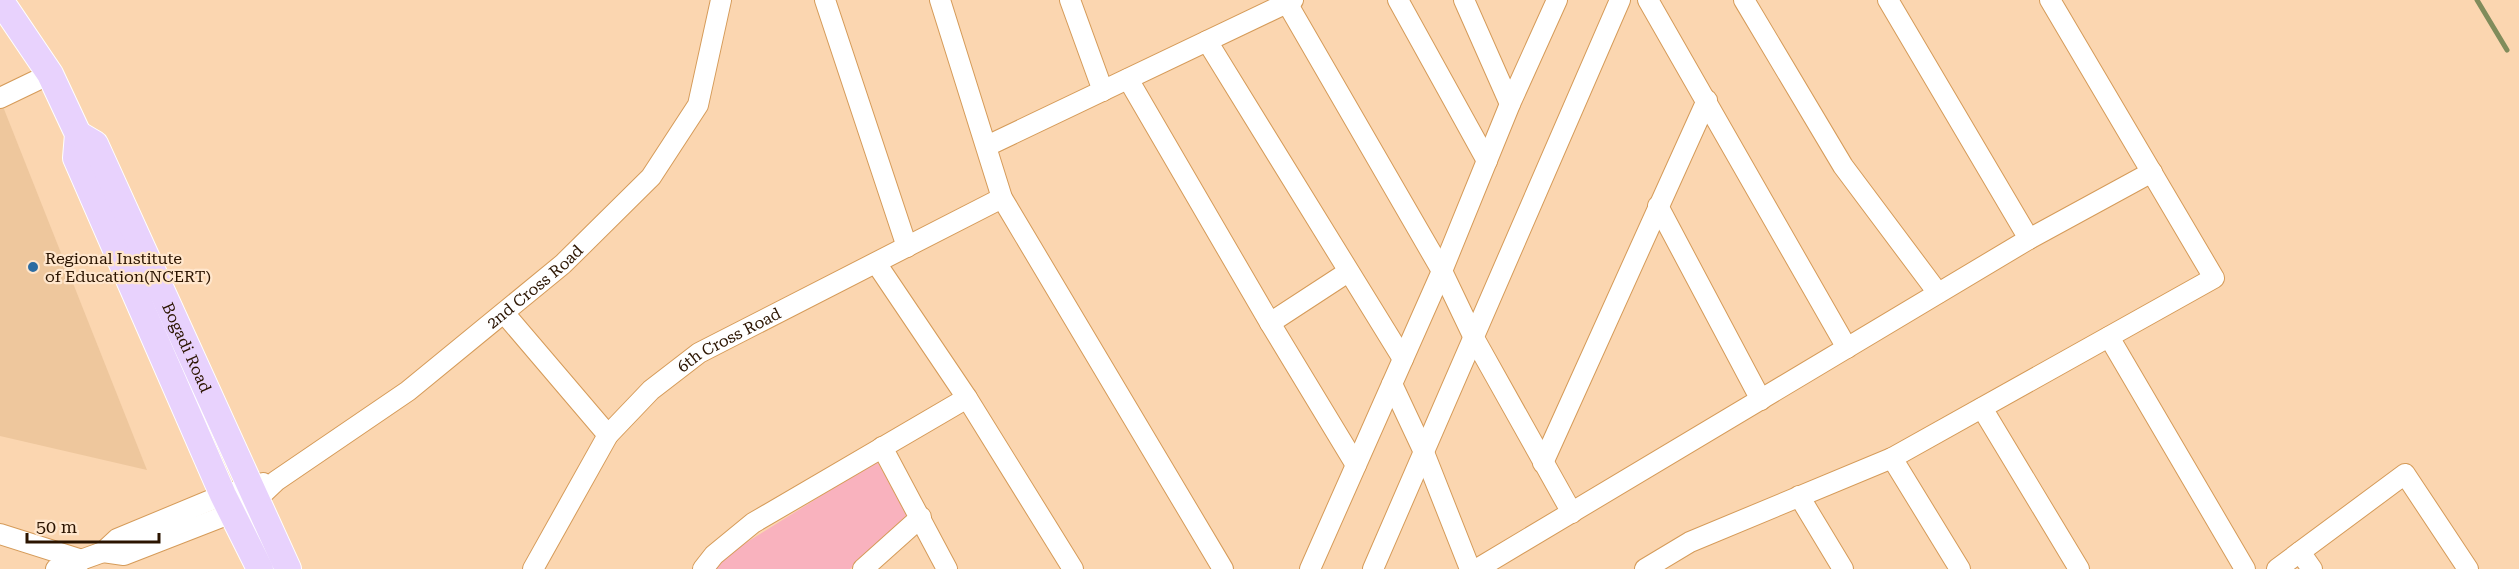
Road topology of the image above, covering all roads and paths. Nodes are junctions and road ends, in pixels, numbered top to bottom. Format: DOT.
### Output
graph roads {
  1 [pos="0,0"];
  2 [pos="722,0"];
  3 [pos="825,0"];
  4 [pos="940,0"];
  5 [pos="1070,0"];
  6 [pos="1398,0"];
  7 [pos="1464,0"];
  8 [pos="1557,0"];
  9 [pos="1620,0"];
  10 [pos="1648,0"];
  11 [pos="1744,0"];
  12 [pos="1888,0"];
  13 [pos="2050,0"];
  14 [pos="1290,2"];
  15 [pos="1206,41"];
  16 [pos="50,74"];
  17 [pos="1128,79"];
  18 [pos="1103,91"];
  19 [pos="0,98"];
  20 [pos="1707,100"];
  21 [pos="1510,104"];
  22 [pos="78,134"];
  23 [pos="987,146"];
  24 [pos="1487,161"];
  25 [pos="2152,172"];
  26 [pos="1002,198"];
  27 [pos="1658,206"];
  28 [pos="2029,239"];
  29 [pos="907,247"];
  30 [pos="876,263"];
  31 [pos="1442,271"];
  32 [pos="1348,272"];
  33 [pos="1938,293"];
  34 [pos="504,313"];
  35 [pos="1270,323"];
  36 [pos="2109,337"];
  37 [pos="1474,338"];
  38 [pos="1847,348"];
  39 [pos="1402,359"];
  40 [pos="1392,384"];
  41 [pos="967,398"];
  42 [pos="1761,400"];
  43 [pos="1982,408"];
  44 [pos="608,435"];
  45 [pos="882,447"];
  46 [pos="1423,450"];
  47 [pos="1892,459"];
  48 [pos="1543,464"];
  49 [pos="1356,465"];
  50 [pos="252,493"];
  51 [pos="1799,496"];
  52 [pos="227,504"];
  53 [pos="1572,513"];
  54 [pos="921,517"];
  55 [pos="0,534"];
  56 [pos="2300,552"];
  57 [pos="81,560"];
  58 [pos="56,569"];
  59 [pos="260,569"];
  60 [pos="288,569"];
  61 [pos="533,569"];
  62 [pos="703,569"];
  63 [pos="863,569"];
  64 [pos="947,569"];
  65 [pos="1074,569"];
  66 [pos="1223,569"];
  67 [pos="1310,569"];
  68 [pos="1372,569"];
  69 [pos="1470,569"];
  70 [pos="1478,569"];
  71 [pos="1645,569"];
  72 [pos="1843,569"];
  73 [pos="1959,569"];
  74 [pos="2079,569"];
  75 [pos="2246,569"];
  76 [pos="2277,569"];
  77 [pos="2312,569"];
  78 [pos="2468,569"];
  1 -- 16 [label="main road, Bogadi Road"];
  2 -- 34 [label="street, 2nd Cross Road"];
  3 -- 29 [label="street"];
  4 -- 23 [label="street"];
  5 -- 18 [label="street"];
  6 -- 24 [label="street"];
  7 -- 21 [label="street"];
  8 -- 21 [label="street"];
  9 -- 37 [label="street"];
  10 -- 20 [label="street"];
  11 -- 33 [label="street"];
  12 -- 28 [label="street"];
  13 -- 25 [label="street"];
  14 -- 15 [label="street"];
  14 -- 31 [label="street"];
  15 -- 17 [label="street"];
  15 -- 32 [label="street"];
  16 -- 19 [label="street"];
  16 -- 22 [label="main road, Bogadi Road"];
  17 -- 18 [label="street"];
  17 -- 35 [label="street"];
  18 -- 23 [label="street"];
  20 -- 27 [label="street"];
  20 -- 38 [label="street"];
  21 -- 24 [label="street"];
  22 -- 50 [label="main road, Bogadi Road"];
  22 -- 52 [label="main road, Bogadi Road"];
  23 -- 26 [label="street"];
  24 -- 31 [label="street"];
  25 -- 28 [label="street"];
  25 -- 36 [label="street"];
  26 -- 29 [label="street, 6th Cross Road"];
  26 -- 66 [label="street"];
  27 -- 42 [label="street"];
  27 -- 48 [label="street"];
  28 -- 33 [label="street"];
  29 -- 30 [label="street, 6th Cross Road"];
  30 -- 41 [label="street"];
  30 -- 44 [label="street, 6th Cross Road"];
  31 -- 37 [label="street"];
  31 -- 39 [label="street"];
  32 -- 35 [label="street"];
  32 -- 39 [label="street"];
  33 -- 38 [label="street"];
  34 -- 44 [label="street"];
  34 -- 50 [label="street, 2nd Cross Road"];
  35 -- 49 [label="street"];
  36 -- 43 [label="street"];
  36 -- 75 [label="street"];
  37 -- 46 [label="street"];
  37 -- 48 [label="street"];
  38 -- 42 [label="street"];
  39 -- 40 [label="street"];
  40 -- 46 [label="street"];
  40 -- 49 [label="street"];
  41 -- 45 [label="street"];
  41 -- 65 [label="street"];
  42 -- 53 [label="street"];
  43 -- 47 [label="street"];
  43 -- 74 [label="street"];
  44 -- 61 [label="street, 6th Cross Road"];
  45 -- 54 [label="street"];
  45 -- 62 [label="street"];
  46 -- 68 [label="street"];
  46 -- 69 [label="street"];
  47 -- 51 [label="street"];
  47 -- 73 [label="street"];
  48 -- 53 [label="street"];
  49 -- 67 [label="street"];
  50 -- 52 [label="street"];
  50 -- 60 [label="main road, Bogadi Road"];
  51 -- 71 [label="street"];
  51 -- 72 [label="street"];
  52 -- 57 [label="street"];
  52 -- 59 [label="main road, Bogadi Road"];
  53 -- 70 [label="street"];
  54 -- 63 [label="street"];
  54 -- 64 [label="street"];
  55 -- 57 [label="street"];
  56 -- 76 [label="street"];
  56 -- 77 [label="street"];
  56 -- 78 [label="street"];
  57 -- 58 [label="street"];
}
